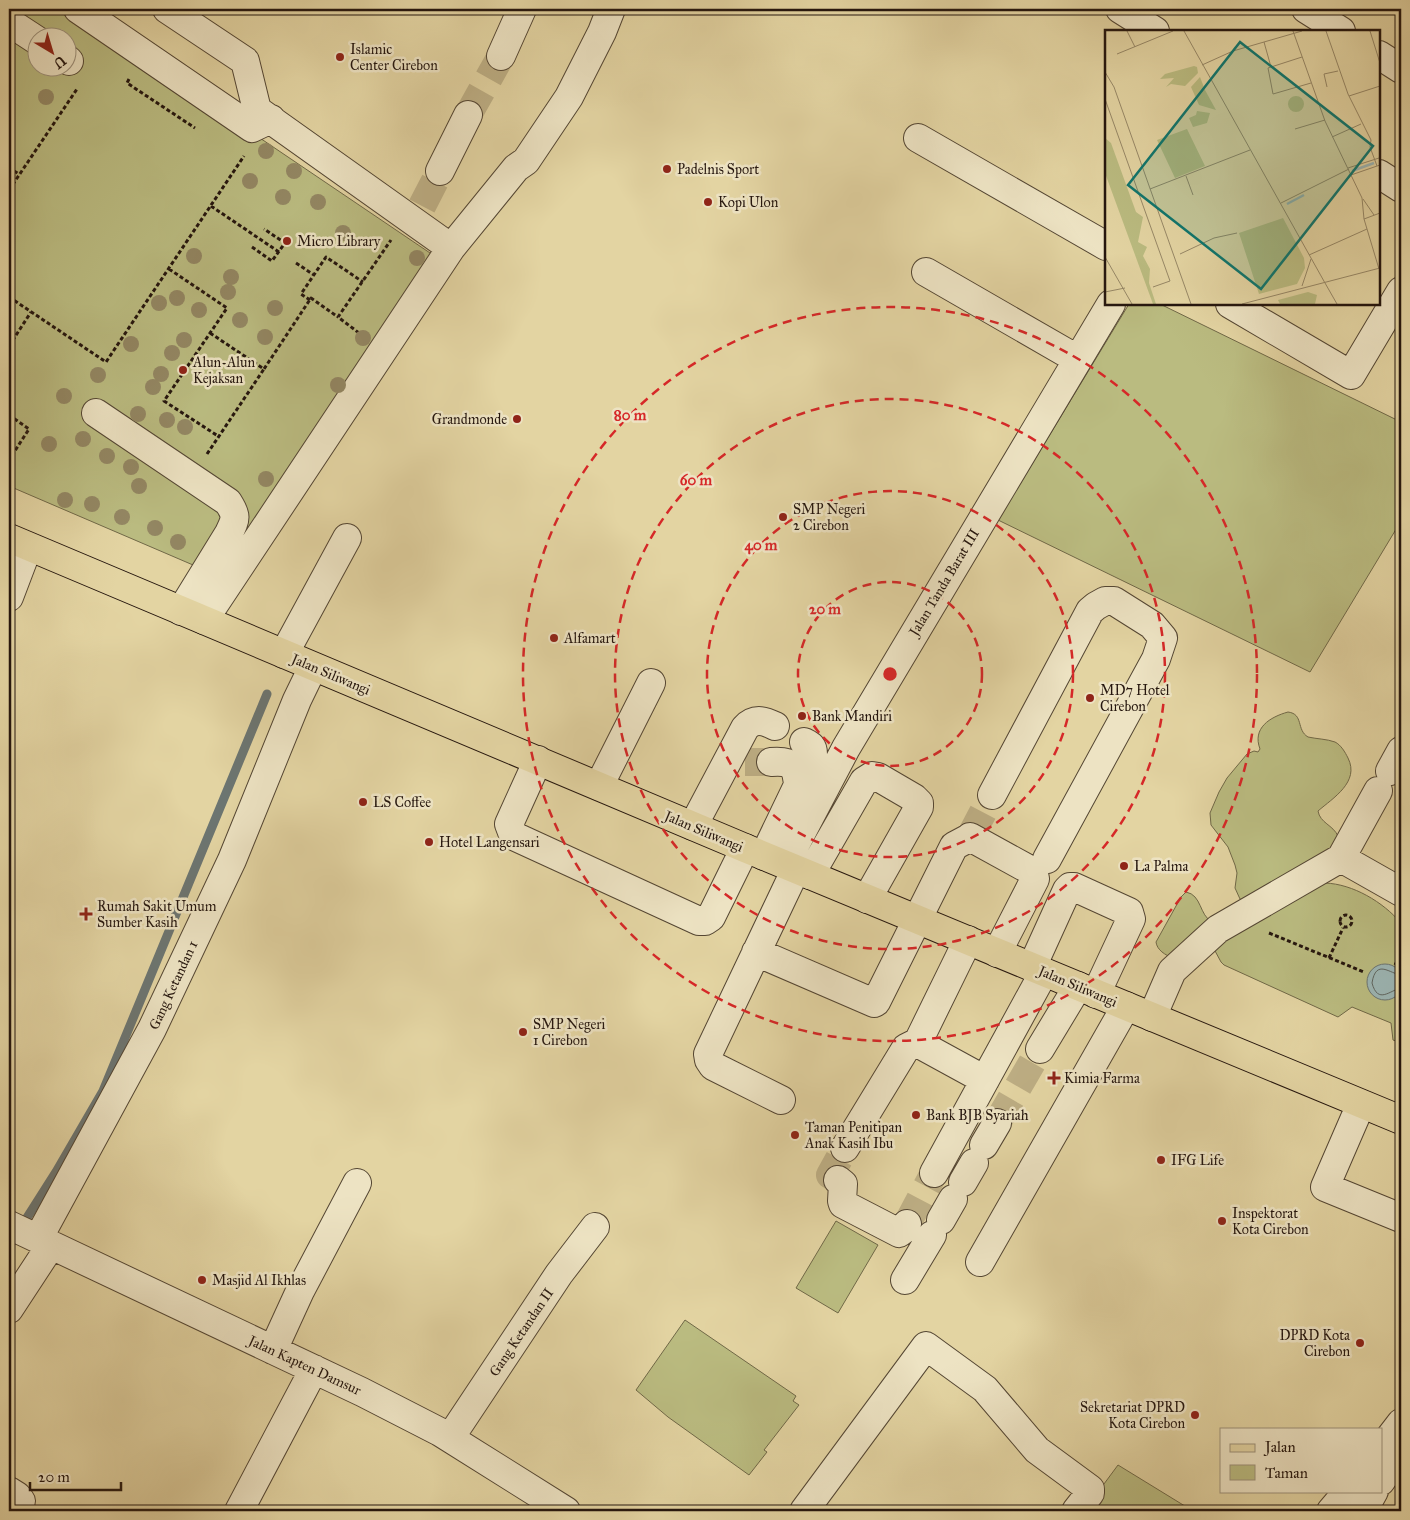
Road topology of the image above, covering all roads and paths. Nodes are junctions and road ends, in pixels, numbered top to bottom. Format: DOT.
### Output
graph roads {
  1 [pos="78,9"];
  2 [pos="94,9"];
  3 [pos="167,9"];
  4 [pos="522,9"];
  5 [pos="611,9"];
  6 [pos="1120,9"];
  7 [pos="1306,9"];
  8 [pos="9,22"];
  9 [pos="1154,22"];
  10 [pos="1339,30"];
  11 [pos="28,34"];
  12 [pos="501,56"];
  13 [pos="1380,56"];
  14 [pos="1401,69"];
  15 [pos="122,73"];
  16 [pos="77,88"];
  17 [pos="468,115"];
  18 [pos="266,121"];
  19 [pos="196,129"];
  20 [pos="918,138"];
  21 [pos="238,150"];
  22 [pos="14,170"];
  23 [pos="440,170"];
  24 [pos="20,174"];
  25 [pos="1380,175"];
  26 [pos="1401,188"];
  27 [pos="9,190"];
  28 [pos="210,206"];
  29 [pos="415,215"];
  30 [pos="264,229"];
  31 [pos="1105,245"];
  32 [pos="252,247"];
  33 [pos="451,248"];
  34 [pos="279,252"];
  35 [pos="296,263"];
  36 [pos="169,269"];
  37 [pos="926,272"];
  38 [pos="314,275"];
  39 [pos="363,282"];
  40 [pos="1401,291"];
  41 [pos="9,297"];
  42 [pos="310,300"];
  43 [pos="1110,305"];
  44 [pos="1232,305"];
  45 [pos="32,312"];
  46 [pos="338,317"];
  47 [pos="210,333"];
  48 [pos="354,340"];
  49 [pos="9,346"];
  50 [pos="1077,359"];
  51 [pos="264,369"];
  52 [pos="96,413"];
  53 [pos="9,415"];
  54 [pos="218,436"];
  55 [pos="13,453"];
  56 [pos="18,456"];
  57 [pos="206,456"];
  58 [pos="9,460"];
  59 [pos="347,538"];
  60 [pos="18,542"];
  61 [pos="9,597"];
  62 [pos="192,616"];
  63 [pos="284,654"];
  64 [pos="313,667"];
  65 [pos="651,683"];
  66 [pos="775,726"];
  67 [pos="804,742"];
  68 [pos="538,760"];
  69 [pos="747,762"];
  70 [pos="1390,771"];
  71 [pos="599,786"];
  72 [pos="798,786"];
  73 [pos="992,795"];
  74 [pos="693,826"];
  75 [pos="1341,858"];
  76 [pos="1047,859"];
  77 [pos="780,862"];
  78 [pos="1398,895"];
  79 [pos="867,899"];
  80 [pos="1250,910"];
  81 [pos="918,920"];
  82 [pos="1343,928"];
  83 [pos="1401,939"];
  84 [pos="968,940"];
  85 [pos="756,952"];
  86 [pos="997,953"];
  87 [pos="1401,953"];
  88 [pos="1330,958"];
  89 [pos="1395,965"];
  90 [pos="1038,969"];
  91 [pos="1364,972"];
  92 [pos="1087,990"];
  93 [pos="1126,1006"];
  94 [pos="1152,1017"];
  95 [pos="918,1042"];
  96 [pos="1040,1049"];
  97 [pos="985,1080"];
  98 [pos="780,1100"];
  99 [pos="1361,1104"];
  100 [pos="1401,1120"];
  101 [pos="845,1148"];
  102 [pos="934,1174"];
  103 [pos="838,1180"];
  104 [pos="963,1181"];
  105 [pos="357,1184"];
  106 [pos="1401,1218"];
  107 [pos="907,1224"];
  108 [pos="9,1225"];
  109 [pos="595,1227"];
  110 [pos="41,1241"];
  111 [pos="980,1262"];
  112 [pos="906,1280"];
  113 [pos="9,1309"];
  114 [pos="273,1350"];
  115 [pos="314,1369"];
  116 [pos="1401,1423"];
  117 [pos="450,1438"];
  118 [pos="1382,1448"];
  119 [pos="1401,1452"];
  120 [pos="1382,1480"];
  121 [pos="9,1491"];
  122 [pos="1347,1492"];
  123 [pos="1373,1492"];
  124 [pos="14,1511"];
  125 [pos="239,1511"];
  126 [pos="566,1511"];
  127 [pos="804,1511"];
  128 [pos="1076,1511"];
  129 [pos="1331,1511"];
  130 [pos="1363,1511"];
  1 -- 18 [label="street"];
  2 -- 18 [label="street"];
  3 -- 18 [label="street"];
  4 -- 12 [label="street"];
  5 -- 33 [label="street"];
  6 -- 9 [label="street"];
  7 -- 10 [label="street"];
  8 -- 11 [label="street"];
  13 -- 14 [label="street"];
  15 -- 19 [label="path"];
  16 -- 24 [label="path"];
  17 -- 23 [label="street"];
  18 -- 29 [label="street"];
  20 -- 31 [label="street"];
  21 -- 28 [label="path"];
  22 -- 24 [label="path"];
  24 -- 27 [label="path"];
  25 -- 26 [label="street"];
  28 -- 34 [label="path"];
  28 -- 36 [label="path"];
  29 -- 33 [label="street"];
  29 -- 39 [label="path"];
  30 -- 34 [label="path"];
  32 -- 34 [label="path"];
  33 -- 62 [label="street"];
  35 -- 38 [label="path"];
  36 -- 45 [label="path"];
  36 -- 47 [label="path"];
  37 -- 50 [label="street"];
  38 -- 39 [label="path"];
  38 -- 42 [label="path"];
  39 -- 46 [label="path"];
  40 -- 44 [label="street"];
  41 -- 45 [label="path"];
  42 -- 46 [label="path"];
  42 -- 51 [label="path"];
  43 -- 50 [label="street, Jalan Tanda Barat III"];
  45 -- 49 [label="path"];
  46 -- 48 [label="path"];
  47 -- 51 [label="path"];
  47 -- 54 [label="path"];
  50 -- 77 [label="street, Jalan Tanda Barat III"];
  51 -- 54 [label="path"];
  52 -- 62 [label="street"];
  53 -- 55 [label="path"];
  54 -- 57 [label="path"];
  55 -- 56 [label="path"];
  55 -- 58 [label="path"];
  59 -- 63 [label="street"];
  60 -- 61 [label="street"];
  60 -- 62 [label="main road, Jalan Siliwangi"];
  62 -- 63 [label="main road, Jalan Siliwangi"];
  63 -- 64 [label="main road, Jalan Siliwangi"];
  64 -- 68 [label="main road, Jalan Siliwangi"];
  64 -- 110 [label="street, Gang Ketandan 1"];
  65 -- 71 [label="street"];
  66 -- 69 [label="street"];
  67 -- 72 [label="street"];
  68 -- 71 [label="main road, Jalan Siliwangi"];
  68 -- 77 [label="street"];
  69 -- 72 [label="street"];
  69 -- 74 [label="street"];
  70 -- 75 [label="street"];
  71 -- 74 [label="main road, Jalan Siliwangi"];
  72 -- 77 [label="street"];
  73 -- 76 [label="street"];
  74 -- 77 [label="main road, Jalan Siliwangi"];
  75 -- 78 [label="street"];
  75 -- 80 [label="street"];
  77 -- 79 [label="main road, Jalan Siliwangi"];
  77 -- 79 [label="street"];
  77 -- 85 [label="street"];
  79 -- 81 [label="main road, Jalan Siliwangi"];
  80 -- 88 [label="path"];
  80 -- 94 [label="street"];
  81 -- 84 [label="main road, Jalan Siliwangi"];
  81 -- 85 [label="street"];
  81 -- 86 [label="street"];
  82 -- 82 [label="path"];
  82 -- 88 [label="path"];
  83 -- 87 [label="path"];
  84 -- 86 [label="main road, Jalan Siliwangi"];
  84 -- 95 [label="street"];
  85 -- 98 [label="street"];
  86 -- 90 [label="main road, Jalan Siliwangi"];
  87 -- 89 [label="path"];
  88 -- 91 [label="path"];
  90 -- 92 [label="main road, Jalan Siliwangi"];
  90 -- 92 [label="street"];
  90 -- 97 [label="street"];
  92 -- 93 [label="main road, Jalan Siliwangi"];
  92 -- 96 [label="street"];
  93 -- 94 [label="main road, Jalan Siliwangi"];
  93 -- 111 [label="street"];
  94 -- 99 [label="main road, Jalan Siliwangi"];
  95 -- 97 [label="street"];
  95 -- 101 [label="street"];
  97 -- 102 [label="street"];
  99 -- 100 [label="main road, Jalan Siliwangi"];
  99 -- 106 [label="street"];
  103 -- 107 [label="street"];
  104 -- 112 [label="street"];
  105 -- 114 [label="street"];
  108 -- 110 [label="street, Jalan Kapten Damsur"];
  109 -- 117 [label="street, Gang Ketandan II"];
  110 -- 113 [label="street, Gang Ketandan 1"];
  110 -- 114 [label="street, Jalan Kapten Damsur"];
  114 -- 115 [label="street, Jalan Kapten Damsur"];
  115 -- 117 [label="street, Jalan Kapten Damsur"];
  115 -- 125 [label="street"];
  116 -- 118 [label="street"];
  117 -- 126 [label="street, Jalan Kapten Damsur"];
  119 -- 120 [label="street"];
  121 -- 124 [label="street"];
  122 -- 129 [label="street"];
  123 -- 130 [label="street"];
  127 -- 128 [label="street"];
}
